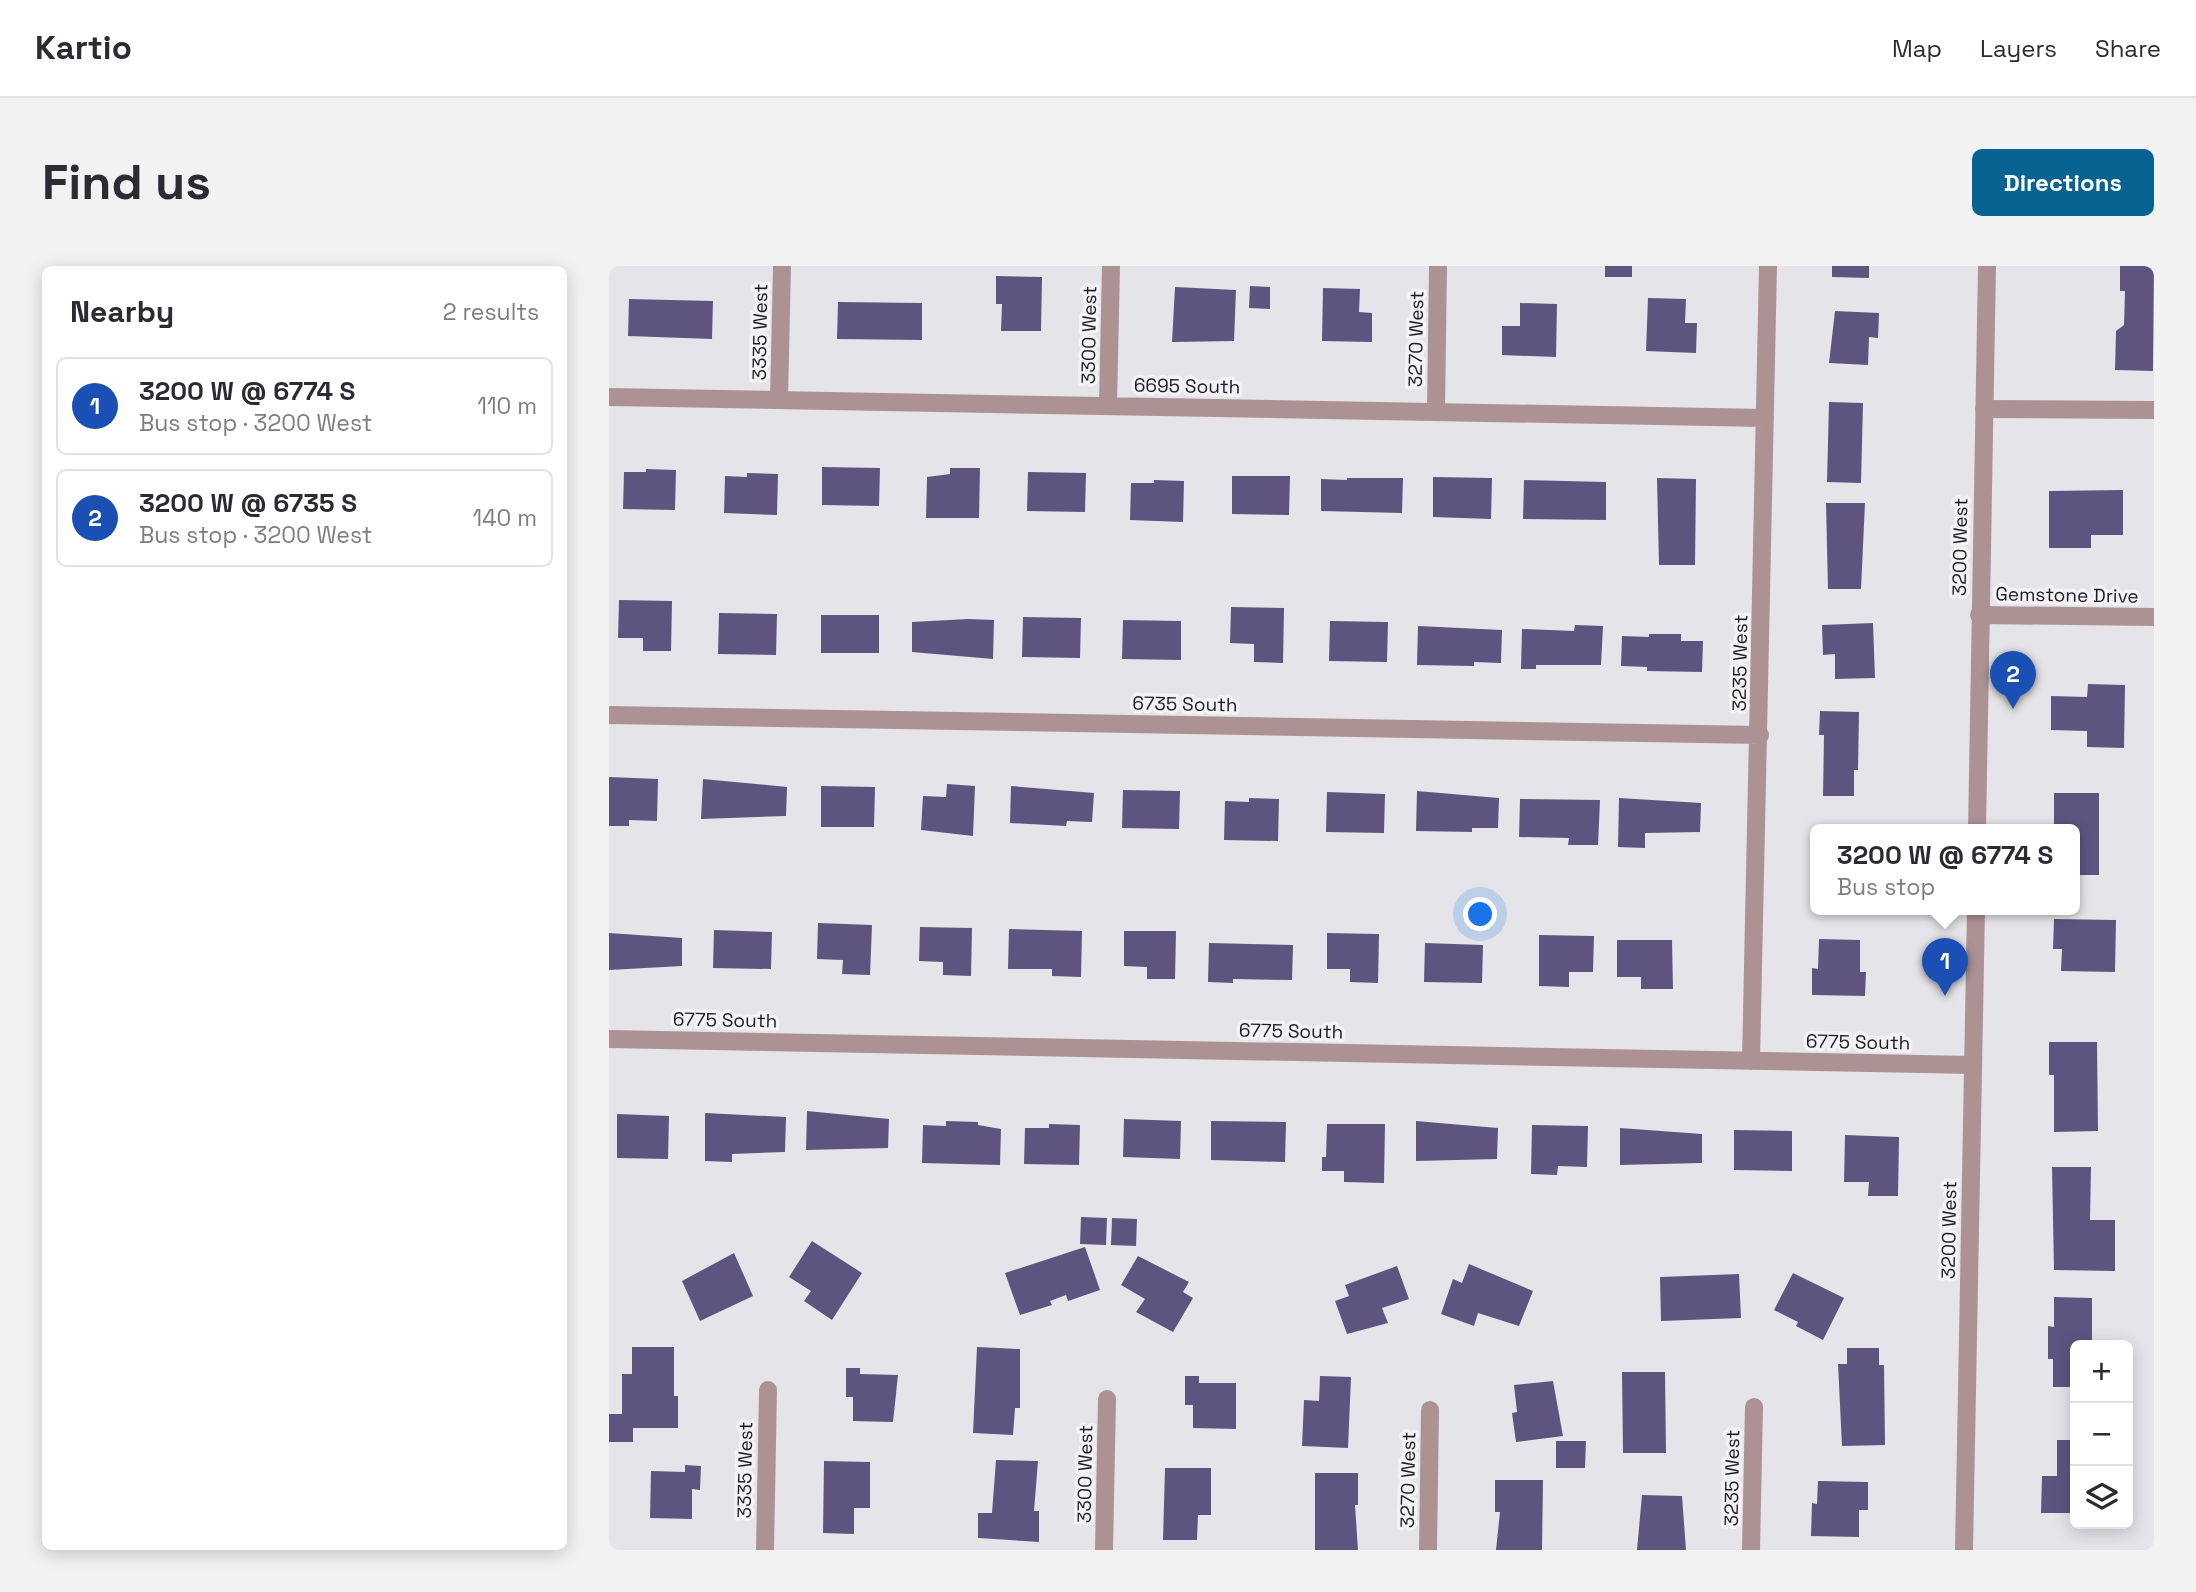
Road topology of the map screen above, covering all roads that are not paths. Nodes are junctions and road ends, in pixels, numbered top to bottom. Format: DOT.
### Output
graph roads {
  1 [pos="782,266"];
  2 [pos="1111,266"];
  3 [pos="1438,266"];
  4 [pos="1768,266"];
  5 [pos="1987,266"];
  6 [pos="609,397"];
  7 [pos="779,400"];
  8 [pos="1108,405"];
  9 [pos="1984,408"];
  10 [pos="2154,410"];
  11 [pos="1436,412"];
  12 [pos="1765,418"];
  13 [pos="1979,615"];
  14 [pos="2154,617"];
  15 [pos="609,715"];
  16 [pos="1760,735"];
  17 [pos="1977,824"];
  18 [pos="1976,915"];
  19 [pos="609,1039"];
  20 [pos="1751,1061"];
  21 [pos="1973,1065"];
  22 [pos="768,1390"];
  23 [pos="1107,1399"];
  24 [pos="1754,1406"];
  25 [pos="1430,1410"];
  26 [pos="765,1550"];
  27 [pos="1104,1550"];
  28 [pos="1428,1550"];
  29 [pos="1751,1550"];
  30 [pos="1964,1550"];
  1 -- 7 [label="street, 3335 West"];
  2 -- 8 [label="street, 3300 West"];
  3 -- 11 [label="street, 3270 West"];
  4 -- 12 [label="street, 3235 West"];
  5 -- 9 [label="street, 3200 West"];
  6 -- 7 [label="street, 6695 South"];
  7 -- 8 [label="street, 6695 South"];
  8 -- 11 [label="street, 6695 South"];
  9 -- 10 [label="street"];
  9 -- 13 [label="street, 3200 West"];
  11 -- 12 [label="street, 6695 South"];
  12 -- 16 [label="street, 3235 West"];
  13 -- 14 [label="street, Gemstone Drive"];
  13 -- 17 [label="street, 3200 West"];
  15 -- 16 [label="street, 6735 South"];
  16 -- 20 [label="street, 3235 West"];
  18 -- 21 [label="street, 3200 West"];
  19 -- 20 [label="street, 6775 South"];
  20 -- 21 [label="street, 6775 South"];
  21 -- 30 [label="street, 3200 West"];
  22 -- 26 [label="street, 3335 West"];
  23 -- 27 [label="street, 3300 West"];
  24 -- 29 [label="street, 3235 West"];
  25 -- 28 [label="street, 3270 West"];
}
